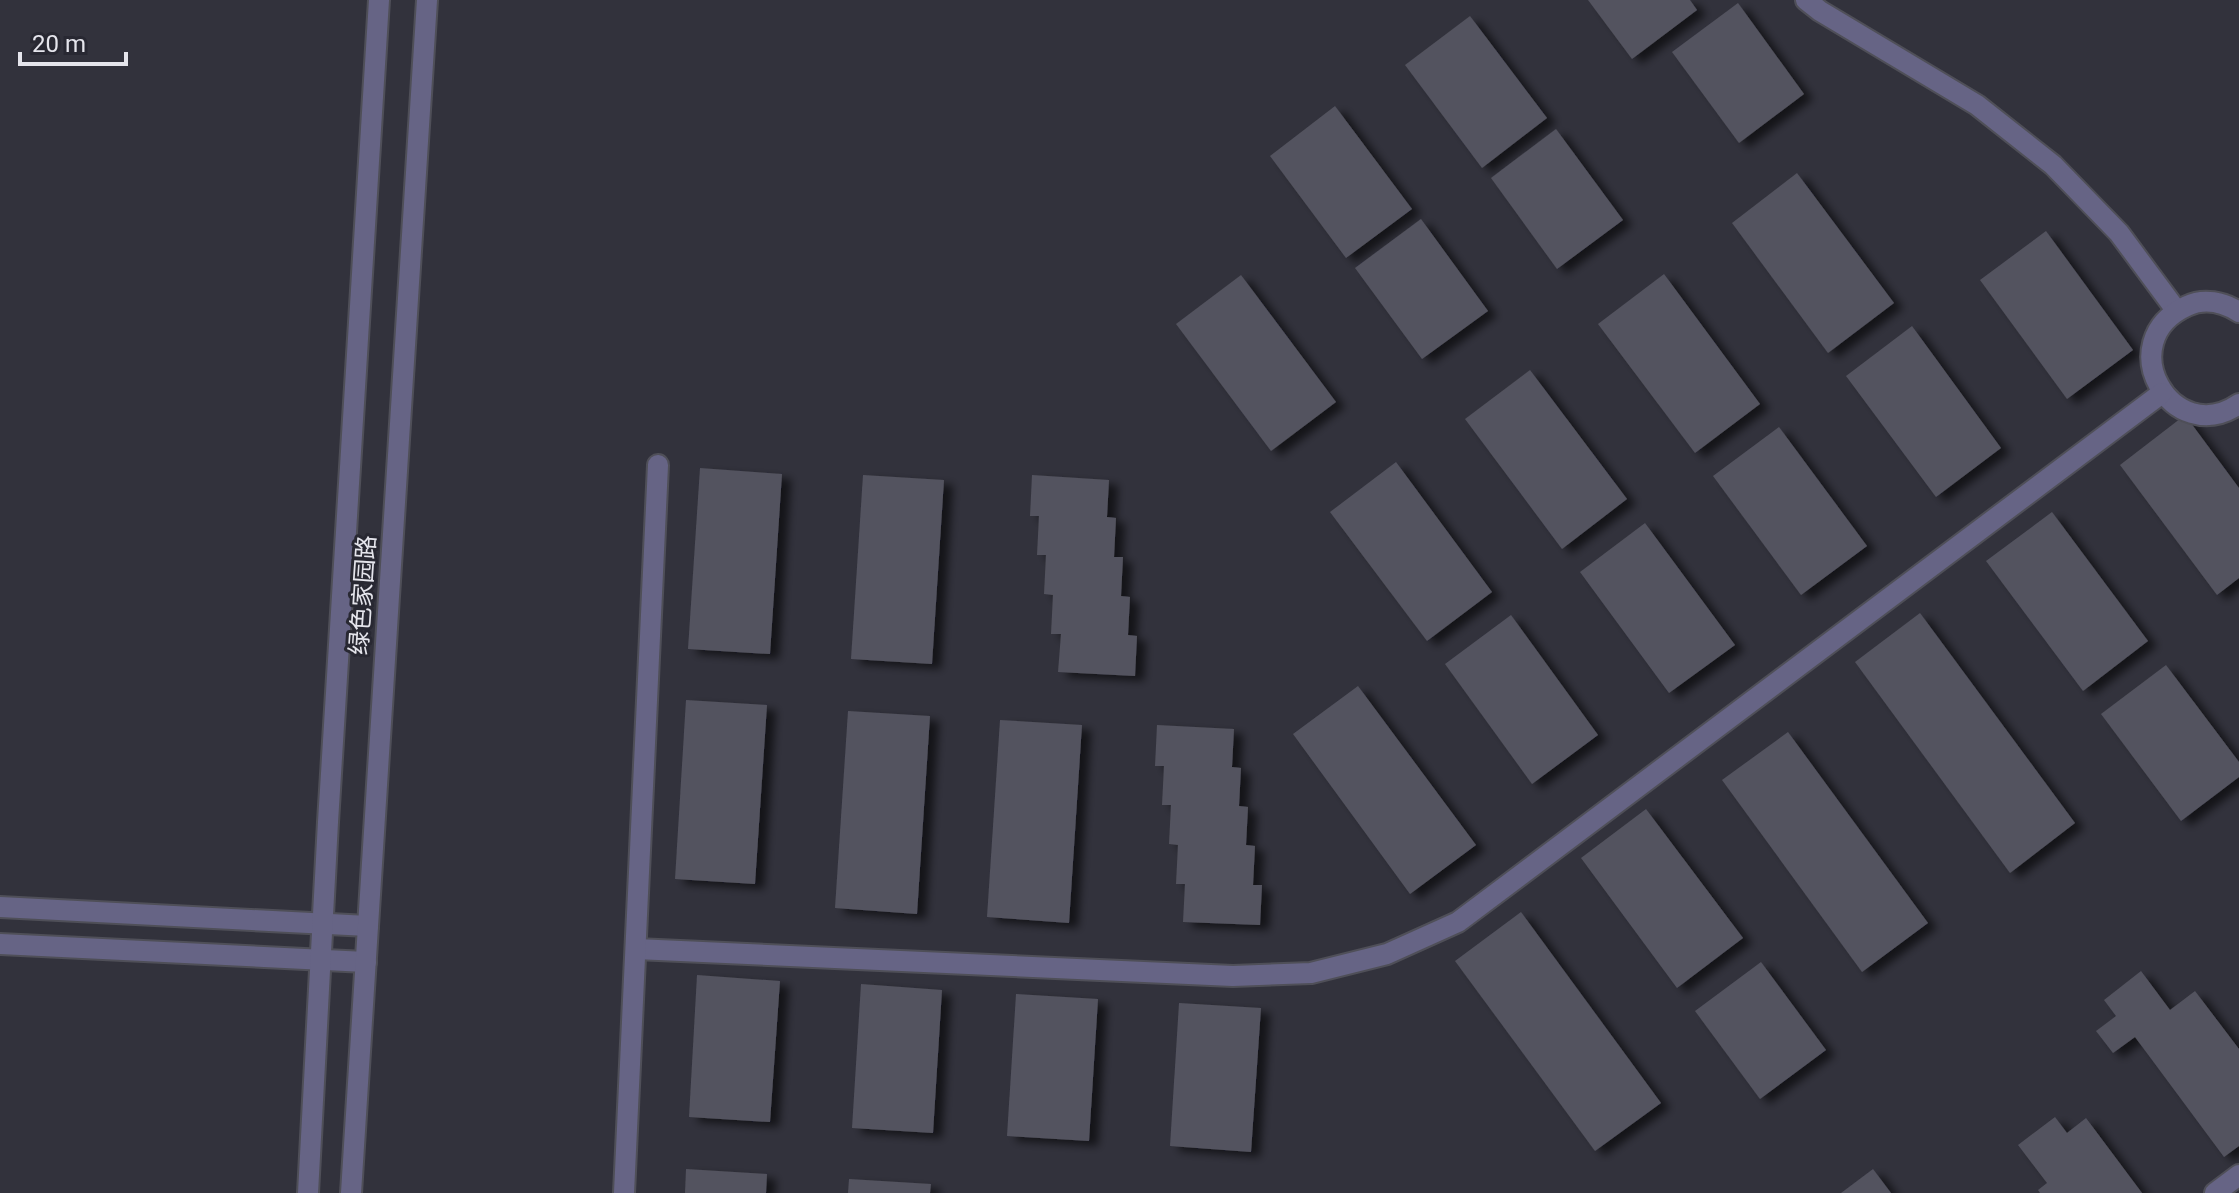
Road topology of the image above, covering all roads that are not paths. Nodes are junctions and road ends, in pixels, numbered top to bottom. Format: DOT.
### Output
graph roads {
  1 [pos="379,0"];
  2 [pos="427,0"];
  3 [pos="1806,0"];
  4 [pos="2176,310"];
  5 [pos="2239,312"];
  6 [pos="2162,393"];
  7 [pos="2236,412"];
  8 [pos="658,465"];
  9 [pos="0,907"];
  10 [pos="322,924"];
  11 [pos="368,926"];
  12 [pos="0,944"];
  13 [pos="636,949"];
  14 [pos="320,959"];
  15 [pos="366,962"];
  16 [pos="2239,1175"];
  17 [pos="308,1193"];
  18 [pos="351,1193"];
  19 [pos="624,1193"];
  20 [pos="2215,1193"];
  1 -- 10 [label="street, 绿色家园路"];
  2 -- 11 [label="street, 绿色家园路"];
  3 -- 4 [label="street"];
  4 -- 5 [label="street"];
  4 -- 6 [label="street"];
  6 -- 7 [label="street"];
  6 -- 13 [label="street"];
  8 -- 13 [label="street"];
  9 -- 10 [label="street"];
  10 -- 11 [label="street"];
  10 -- 14 [label="street, 绿色家园路"];
  11 -- 15 [label="street, 绿色家园路"];
  12 -- 14 [label="street"];
  13 -- 19 [label="street"];
  14 -- 15 [label="street"];
  14 -- 17 [label="street, 绿色家园路"];
  15 -- 18 [label="street, 绿色家园路"];
  16 -- 20 [label="street"];
}
